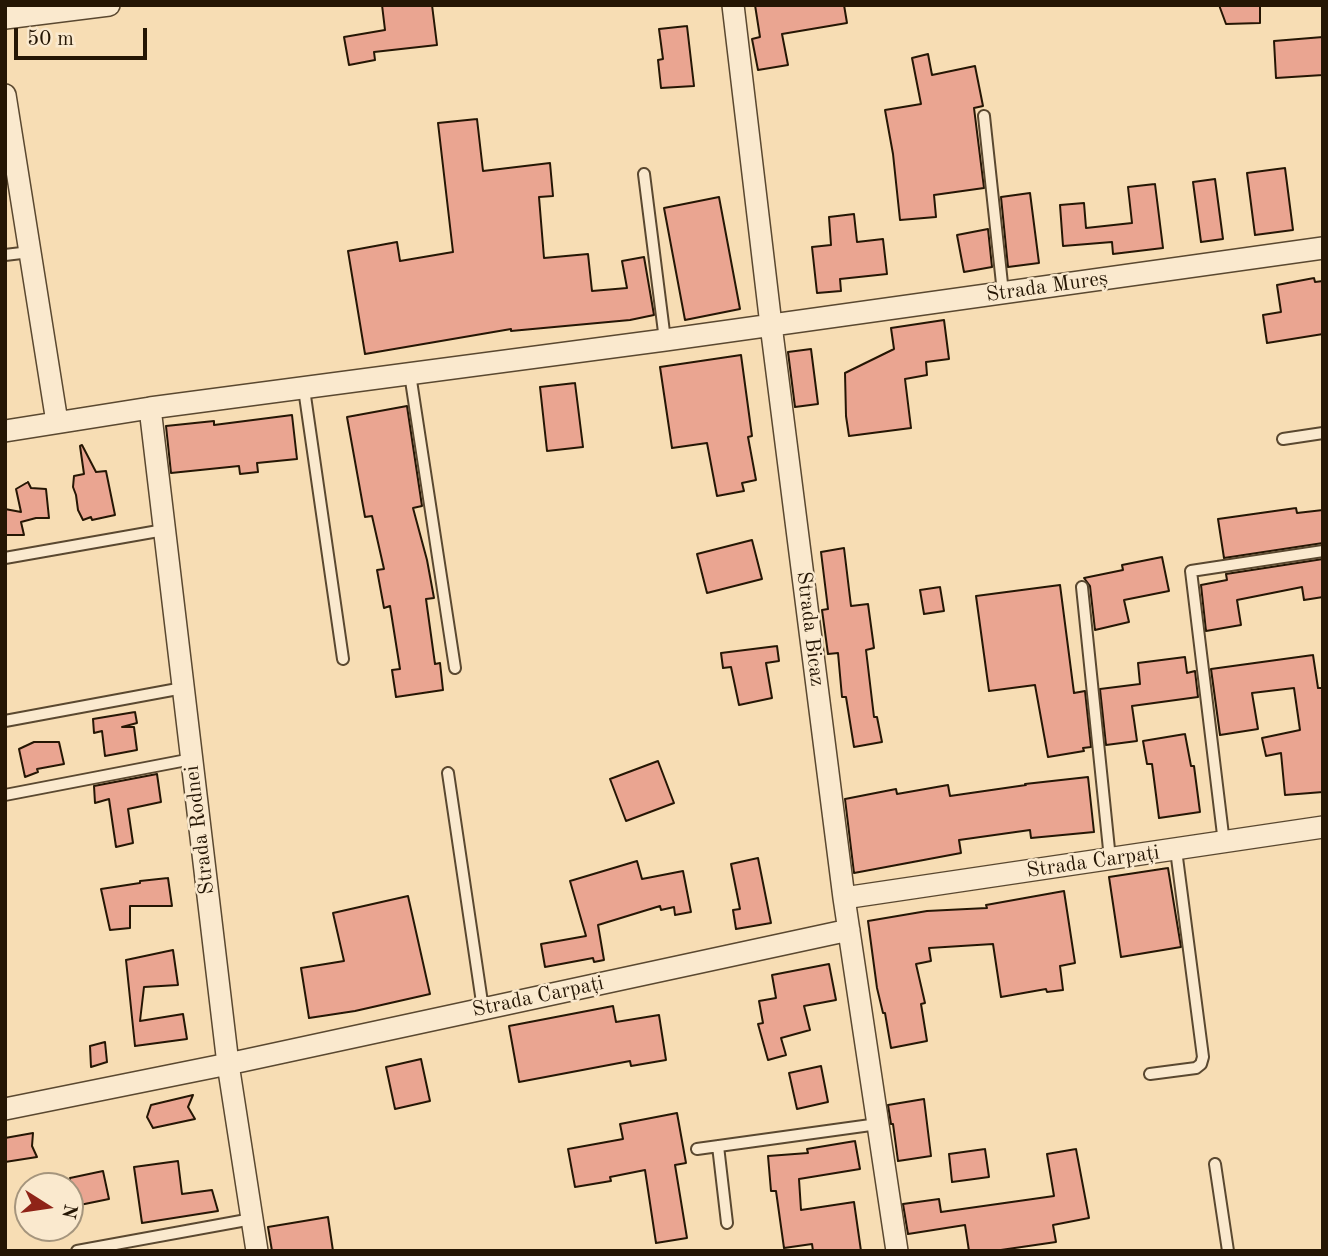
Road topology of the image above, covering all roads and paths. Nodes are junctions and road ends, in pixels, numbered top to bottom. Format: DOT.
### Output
graph roads {
  1 [pos="109,5"];
  2 [pos="733,5"];
  3 [pos="5,18"];
  4 [pos="5,95"];
  5 [pos="984,116"];
  6 [pos="644,174"];
  7 [pos="1323,248"];
  8 [pos="30,252"];
  9 [pos="5,255"];
  10 [pos="1003,293"];
  11 [pos="771,325"];
  12 [pos="664,340"];
  13 [pos="410,374"];
  14 [pos="304,389"];
  15 [pos="150,408"];
  16 [pos="57,422"];
  17 [pos="5,431"];
  18 [pos="1323,433"];
  19 [pos="1283,439"];
  20 [pos="164,530"];
  21 [pos="1323,551"];
  22 [pos="5,558"];
  23 [pos="1082,587"];
  24 [pos="343,659"];
  25 [pos="455,668"];
  26 [pos="183,688"];
  27 [pos="5,722"];
  28 [pos="192,759"];
  29 [pos="447,773"];
  30 [pos="5,795"];
  31 [pos="1323,827"];
  32 [pos="1224,843"];
  33 [pos="1176,850"];
  34 [pos="1110,859"];
  35 [pos="844,898"];
  36 [pos="849,930"];
  37 [pos="483,1009"];
  38 [pos="228,1064"];
  39 [pos="1150,1074"];
  40 [pos="5,1109"];
  41 [pos="878,1125"];
  42 [pos="718,1146"];
  43 [pos="698,1149"];
  44 [pos="1215,1164"];
  45 [pos="252,1219"];
  46 [pos="727,1223"];
  47 [pos="77,1251"];
  48 [pos="257,1251"];
  49 [pos="897,1251"];
  50 [pos="1228,1251"];
  1 -- 3 [label="street"];
  2 -- 11 [label="street, Strada Bicaz"];
  4 -- 8 [label="street"];
  5 -- 10 [label="lane"];
  6 -- 12 [label="lane"];
  7 -- 10 [label="street, Strada Mureș"];
  8 -- 9 [label="lane"];
  8 -- 16 [label="street"];
  10 -- 11 [label="street, Strada Mureș"];
  11 -- 12 [label="street, Strada Mureș"];
  11 -- 35 [label="street, Strada Bicaz"];
  12 -- 13 [label="street, Strada Mureș"];
  13 -- 14 [label="street, Strada Mureș"];
  13 -- 25 [label="lane"];
  14 -- 15 [label="street, Strada Mureș"];
  14 -- 24 [label="lane"];
  15 -- 16 [label="street, Strada Mureș"];
  15 -- 20 [label="street, Strada Rodnei"];
  16 -- 17 [label="street, Strada Mureș"];
  18 -- 19 [label="lane"];
  20 -- 22 [label="lane"];
  20 -- 26 [label="street, Strada Rodnei"];
  21 -- 32 [label="lane"];
  23 -- 34 [label="lane"];
  26 -- 27 [label="lane"];
  26 -- 28 [label="street, Strada Rodnei"];
  28 -- 30 [label="lane"];
  28 -- 38 [label="street, Strada Rodnei"];
  29 -- 37 [label="lane"];
  31 -- 32 [label="street, Strada Carpați"];
  32 -- 33 [label="street, Strada Carpați"];
  33 -- 34 [label="street, Strada Carpați"];
  33 -- 39 [label="lane, Strada Carpați"];
  34 -- 35 [label="street, Strada Carpați"];
  35 -- 36 [label="street, Strada Bicaz"];
  36 -- 37 [label="street, Strada Carpați"];
  36 -- 41 [label="street, Strada Bicaz"];
  37 -- 38 [label="street, Strada Carpați"];
  38 -- 40 [label="street, Strada Carpați"];
  38 -- 45 [label="street, Strada Rodnei"];
  41 -- 42 [label="lane"];
  41 -- 49 [label="street, Strada Bicaz"];
  42 -- 43 [label="lane"];
  42 -- 46 [label="lane"];
  44 -- 50 [label="lane"];
  45 -- 47 [label="lane"];
  45 -- 48 [label="street, Strada Rodnei"];
}
